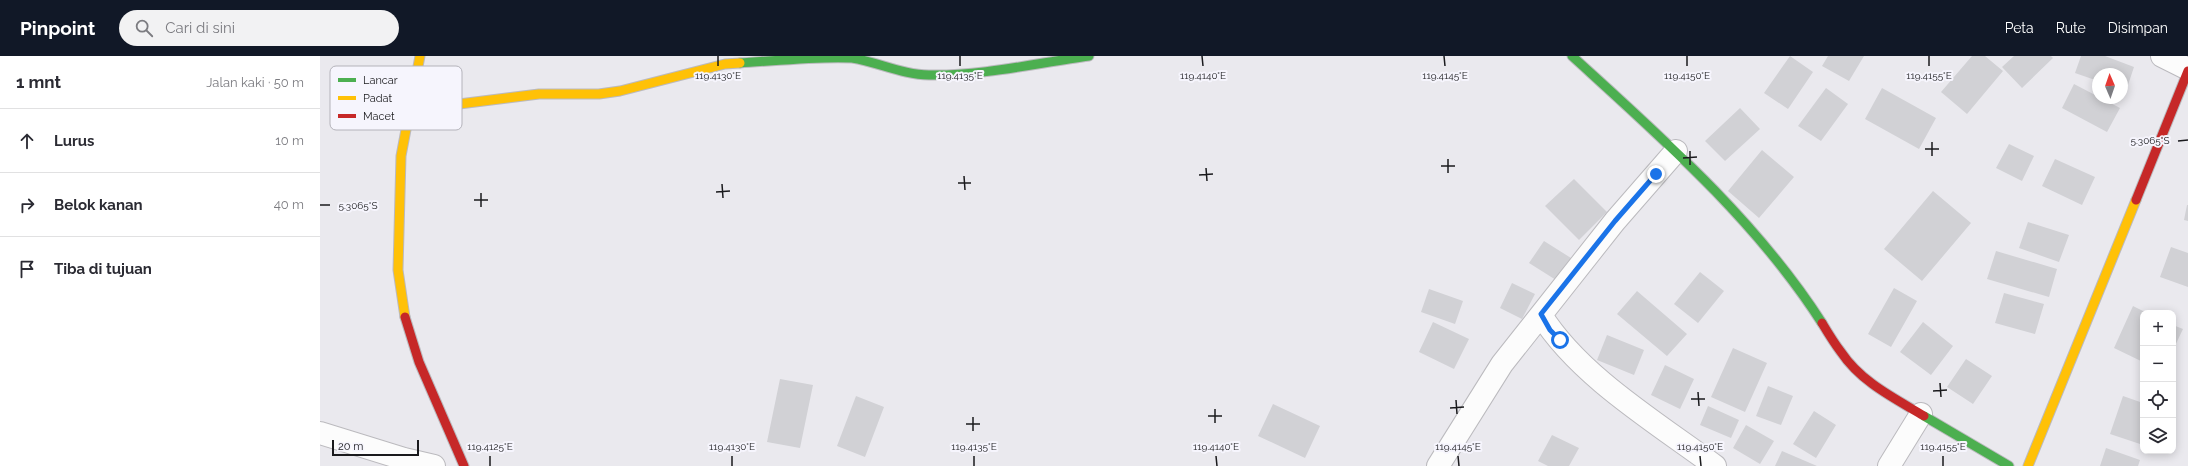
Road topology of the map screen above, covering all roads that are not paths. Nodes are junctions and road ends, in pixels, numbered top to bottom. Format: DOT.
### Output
graph roads {
  1 [pos="420,56"];
  2 [pos="1089,56"];
  3 [pos="1572,56"];
  4 [pos="2162,56"];
  5 [pos="418,66"];
  6 [pos="2188,70"];
  7 [pos="462,104"];
  8 [pos="407,130"];
  9 [pos="1676,151"];
  10 [pos="1541,314"];
  11 [pos="1921,414"];
  12 [pos="320,433"];
  13 [pos="434,466"];
  14 [pos="464,466"];
  15 [pos="1438,466"];
  16 [pos="1715,466"];
  17 [pos="1889,466"];
  18 [pos="2009,466"];
  19 [pos="2028,466"];
  1 -- 5 [label="street"];
  2 -- 7 [label="street"];
  3 -- 9 [label="street"];
  4 -- 6 [label="street"];
  6 -- 19 [label="street"];
  8 -- 14 [label="street"];
  9 -- 10 [label="street"];
  9 -- 11 [label="street"];
  10 -- 15 [label="street"];
  10 -- 16 [label="street"];
  11 -- 17 [label="street"];
  11 -- 18 [label="street"];
  12 -- 13 [label="street"];
}
